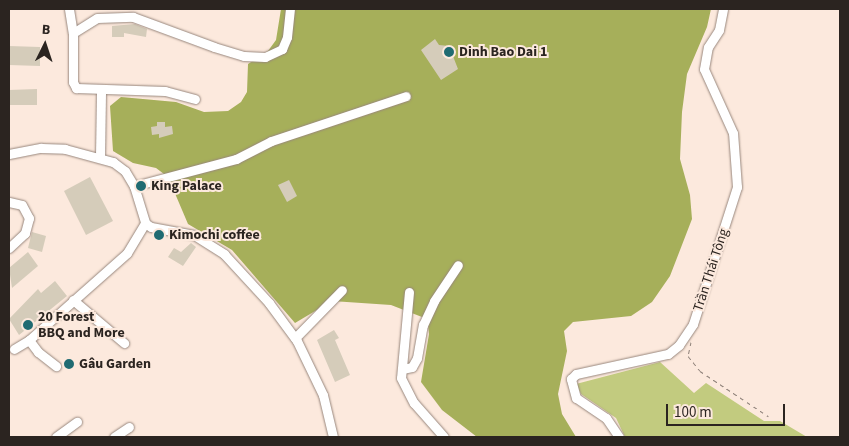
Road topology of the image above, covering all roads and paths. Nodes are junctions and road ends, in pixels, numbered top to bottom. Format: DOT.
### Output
graph roads {
  1 [pos="69,9"];
  2 [pos="290,9"];
  3 [pos="723,9"];
  4 [pos="73,33"];
  5 [pos="101,90"];
  6 [pos="406,96"];
  7 [pos="196,99"];
  8 [pos="9,154"];
  9 [pos="100,157"];
  10 [pos="134,186"];
  11 [pos="9,202"];
  12 [pos="144,223"];
  13 [pos="9,248"];
  14 [pos="458,266"];
  15 [pos="342,290"];
  16 [pos="409,292"];
  17 [pos="73,300"];
  18 [pos="693,324"];
  19 [pos="295,338"];
  20 [pos="29,340"];
  21 [pos="124,343"];
  22 [pos="14,349"];
  23 [pos="56,366"];
  24 [pos="402,370"];
  25 [pos="768,416"];
  26 [pos="77,422"];
  27 [pos="129,427"];
  28 [pos="56,437"];
  29 [pos="114,437"];
  30 [pos="334,437"];
  31 [pos="444,437"];
  32 [pos="619,437"];
  1 -- 4 [label="street"];
  2 -- 4 [label="street"];
  3 -- 18 [label="street, Trần Thái Tông"];
  4 -- 5 [label="street"];
  5 -- 7 [label="street"];
  5 -- 9 [label="street"];
  6 -- 10 [label="street"];
  8 -- 9 [label="street"];
  9 -- 10 [label="street"];
  10 -- 12 [label="street"];
  11 -- 13 [label="street"];
  12 -- 17 [label="street"];
  12 -- 19 [label="street"];
  14 -- 24 [label="street"];
  15 -- 19 [label="street"];
  16 -- 24 [label="street"];
  17 -- 20 [label="street"];
  17 -- 21 [label="street"];
  18 -- 25 [label="path"];
  18 -- 32 [label="street, Trần Thái Tông"];
  19 -- 30 [label="street"];
  20 -- 22 [label="street"];
  20 -- 23 [label="street"];
  24 -- 31 [label="street"];
  26 -- 28 [label="street"];
  27 -- 29 [label="street"];
}
